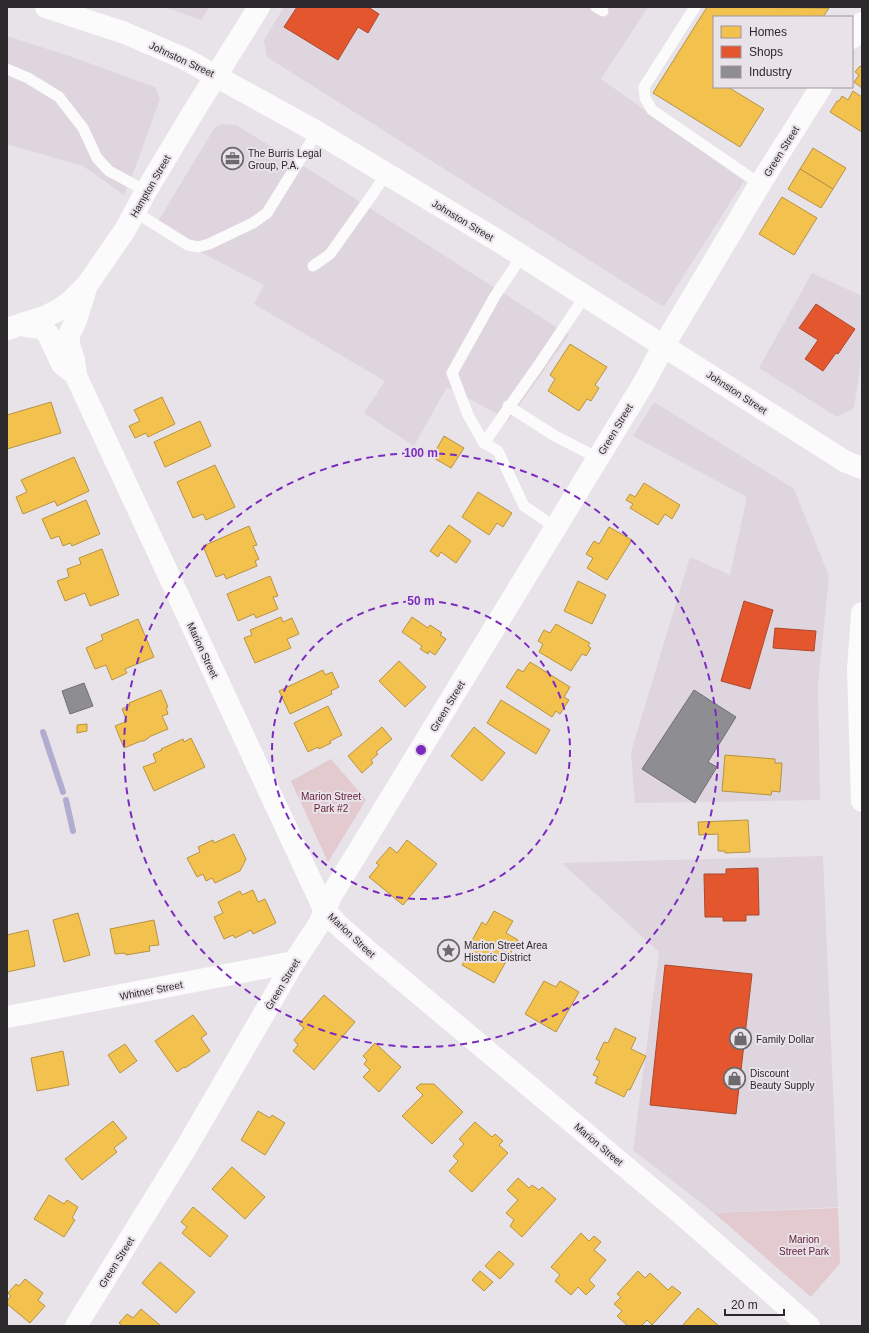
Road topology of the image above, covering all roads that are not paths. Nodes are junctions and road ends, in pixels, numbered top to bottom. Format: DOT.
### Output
graph roads {
  1 [pos="46,7"];
  2 [pos="258,7"];
  3 [pos="695,7"];
  4 [pos="862,23"];
  5 [pos="853,36"];
  6 [pos="7,69"];
  7 [pos="216,75"];
  8 [pos="820,88"];
  9 [pos="317,132"];
  10 [pos="387,173"];
  11 [pos="760,184"];
  12 [pos="146,191"];
  13 [pos="135,212"];
  14 [pos="522,256"];
  15 [pos="313,266"];
  16 [pos="87,285"];
  17 [pos="585,296"];
  18 [pos="16,326"];
  19 [pos="664,345"];
  20 [pos="76,376"];
  21 [pos="508,406"];
  22 [pos="484,443"];
  23 [pos="598,458"];
  24 [pos="862,468"];
  25 [pos="555,527"];
  26 [pos="862,613"];
  27 [pos="860,710"];
  28 [pos="862,801"];
  29 [pos="325,910"];
  30 [pos="294,962"];
  31 [pos="7,1017"];
  32 [pos="76,1326"];
  33 [pos="809,1326"];
  1 -- 7 [label="street, Johnston Street"];
  2 -- 7 [label="street, Hampton Street"];
  3 -- 11 [label="lane"];
  4 -- 5 [label="street"];
  6 -- 12 [label="lane"];
  7 -- 9 [label="street, Johnston Street"];
  7 -- 12 [label="street, Hampton Street"];
  8 -- 11 [label="street, Green Street"];
  9 -- 10 [label="street, Johnston Street"];
  9 -- 13 [label="lane"];
  10 -- 14 [label="street, Johnston Street"];
  10 -- 15 [label="lane"];
  11 -- 19 [label="street, Green Street"];
  12 -- 13 [label="street, Hampton Street"];
  13 -- 16 [label="street, Hampton Street"];
  14 -- 17 [label="street, Johnston Street"];
  14 -- 22 [label="lane"];
  16 -- 18 [label="street, Hampton Street"];
  16 -- 20 [label="street, Marion Street"];
  17 -- 19 [label="street, Johnston Street"];
  17 -- 21 [label="lane"];
  18 -- 20 [label="street, Marion Street"];
  19 -- 23 [label="street, Green Street"];
  19 -- 24 [label="street, Johnston Street"];
  20 -- 29 [label="street, Marion Street"];
  21 -- 22 [label="lane"];
  21 -- 23 [label="lane"];
  22 -- 25 [label="lane"];
  23 -- 25 [label="street, Green Street"];
  25 -- 29 [label="street, Green Street"];
  26 -- 27 [label="street"];
  27 -- 28 [label="street"];
  29 -- 30 [label="street, Green Street"];
  29 -- 33 [label="street, Marion Street"];
  30 -- 31 [label="street, Whitner Street"];
  30 -- 32 [label="street, Green Street"];
}
